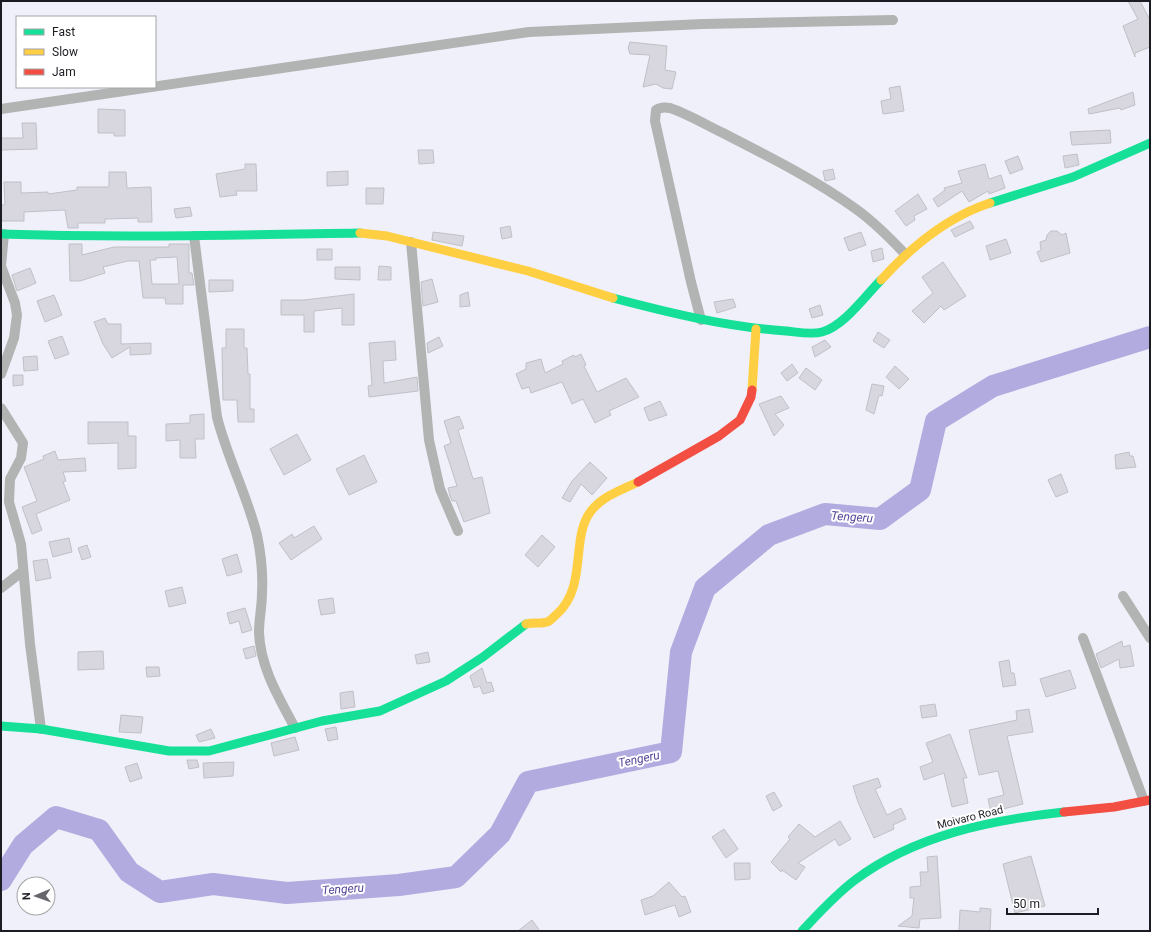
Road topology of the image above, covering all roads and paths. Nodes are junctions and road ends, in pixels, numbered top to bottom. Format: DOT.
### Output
graph roads {
  1 [pos="893,20"];
  2 [pos="156,86"];
  3 [pos="145,88"];
  4 [pos="1,109"];
  5 [pos="1150,143"];
  6 [pos="2,234"];
  7 [pos="194,236"];
  8 [pos="411,242"];
  9 [pos="905,254"];
  10 [pos="701,320"];
  11 [pos="756,329"];
  12 [pos="1,374"];
  13 [pos="1,408"];
  14 [pos="458,531"];
  15 [pos="23,571"];
  16 [pos="1,588"];
  17 [pos="1123,596"];
  18 [pos="1083,638"];
  19 [pos="1150,638"];
  20 [pos="1,726"];
  21 [pos="295,728"];
  22 [pos="41,729"];
  23 [pos="1147,800"];
  24 [pos="802,931"];
  1 -- 2 [label="street"];
  3 -- 4 [label="street"];
  5 -- 9 [label="street"];
  6 -- 7 [label="street"];
  6 -- 12 [label="street"];
  7 -- 8 [label="street"];
  7 -- 21 [label="street"];
  8 -- 10 [label="street"];
  8 -- 14 [label="street"];
  9 -- 10 [label="street"];
  9 -- 11 [label="street"];
  10 -- 11 [label="street"];
  11 -- 21 [label="street"];
  13 -- 15 [label="street"];
  15 -- 16 [label="street"];
  15 -- 22 [label="street"];
  17 -- 19 [label="street"];
  18 -- 23 [label="street"];
  20 -- 22 [label="street"];
  21 -- 22 [label="street"];
  23 -- 24 [label="street, Moivaro Road"];
}
